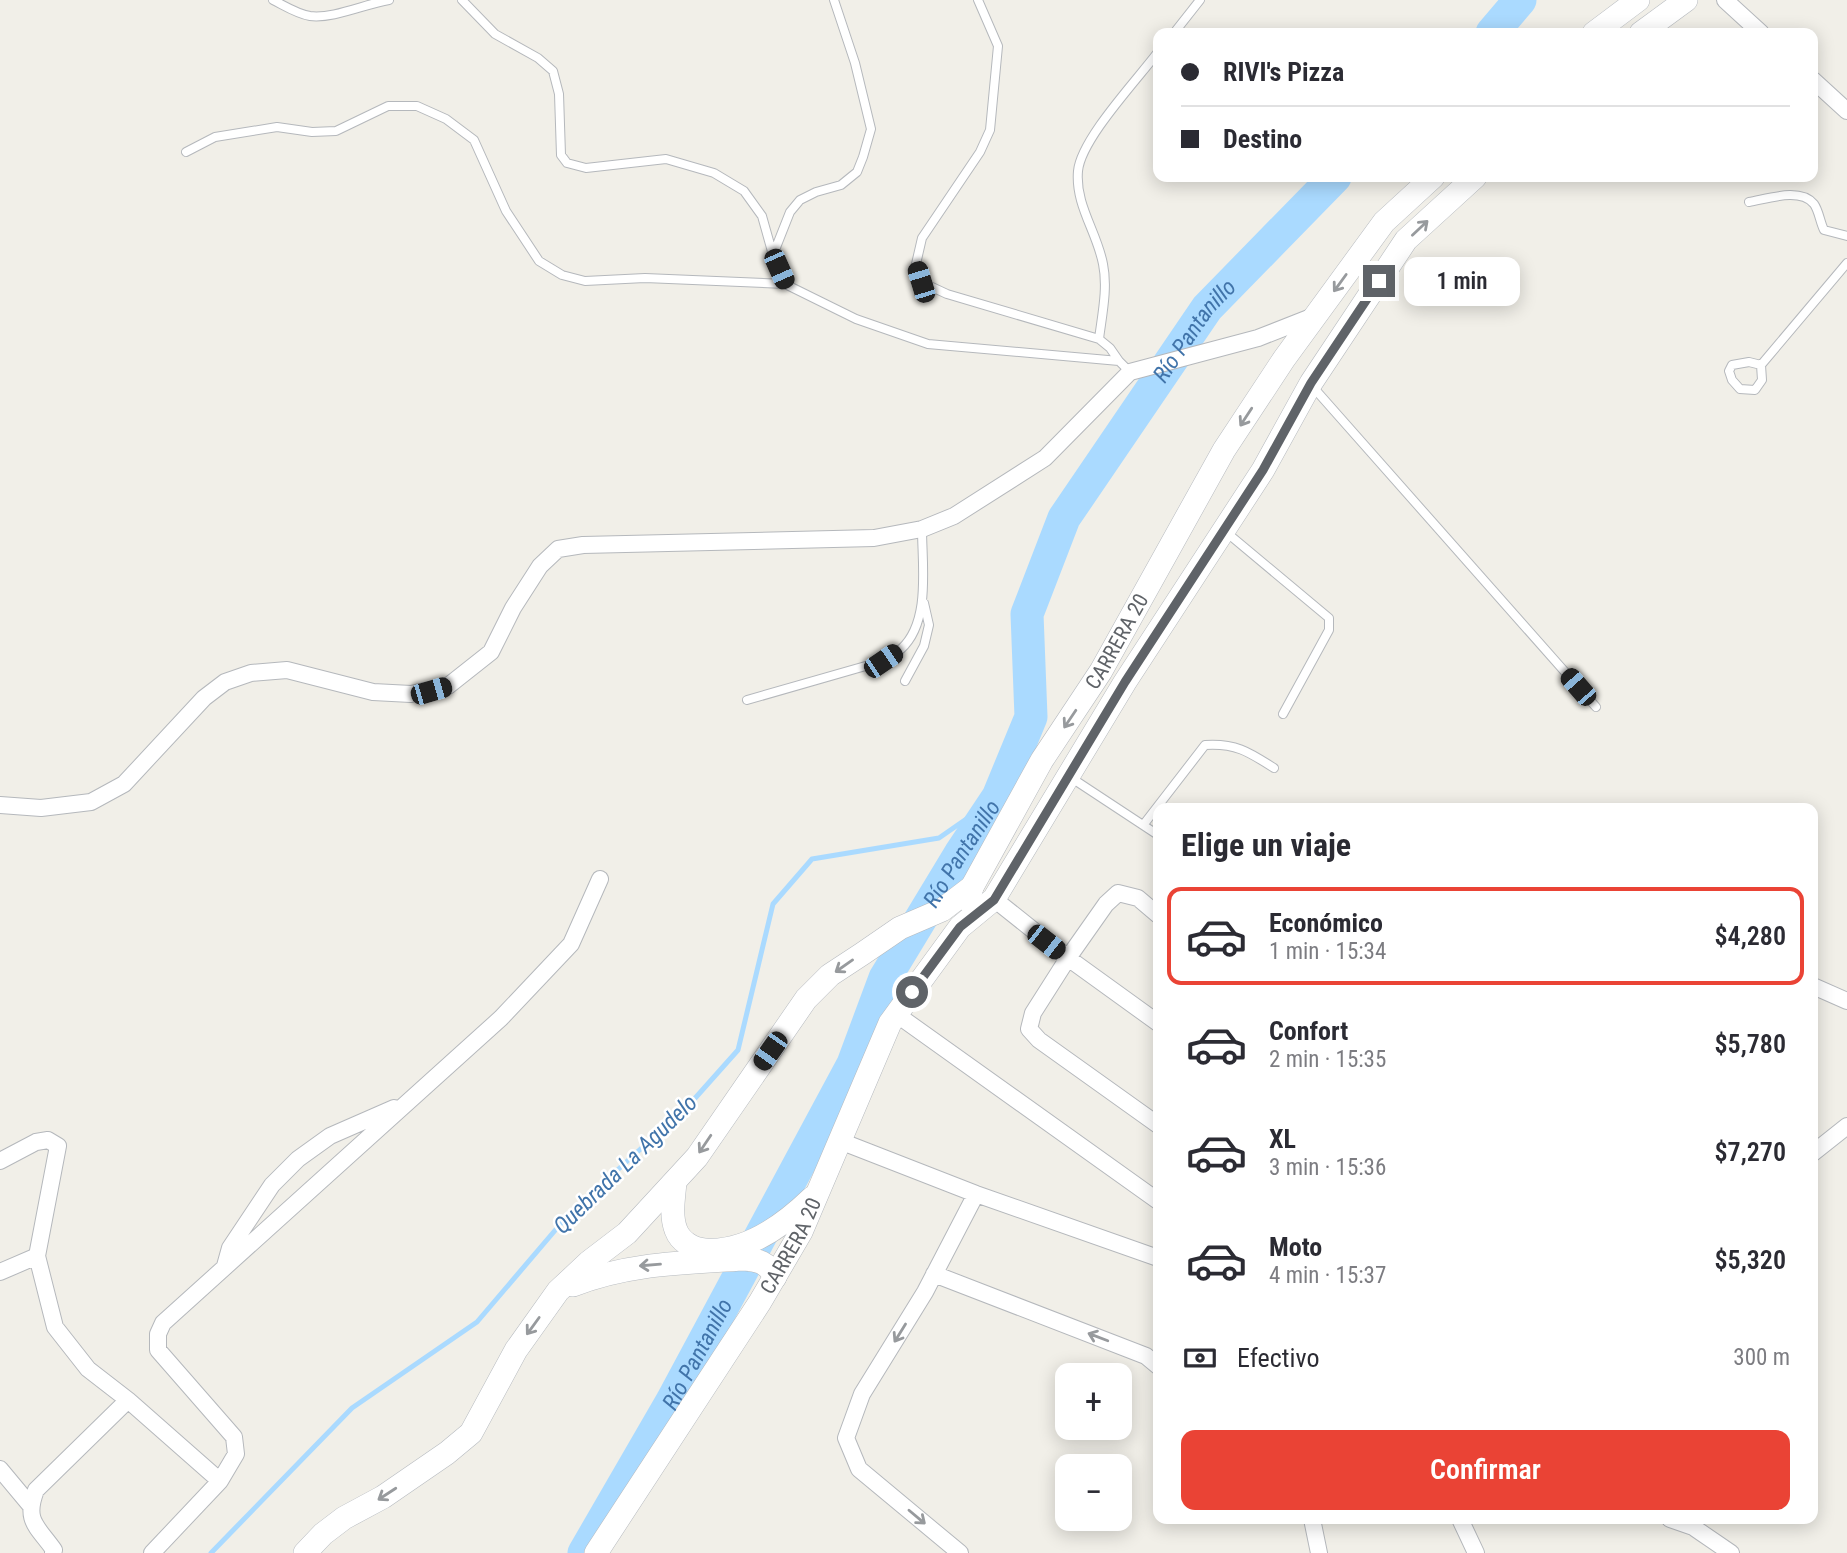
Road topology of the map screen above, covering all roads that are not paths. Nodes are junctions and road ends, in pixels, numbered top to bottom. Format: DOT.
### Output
graph roads {
  1 [pos="273,0"];
  2 [pos="388,0"];
  3 [pos="461,0"];
  4 [pos="834,0"];
  5 [pos="978,0"];
  6 [pos="1200,0"];
  7 [pos="1638,0"];
  8 [pos="1686,0"];
  9 [pos="1725,0"];
  10 [pos="1178,28"];
  11 [pos="1601,28"];
  12 [pos="1648,28"];
  13 [pos="1756,28"];
  14 [pos="1153,58"];
  15 [pos="1818,85"];
  16 [pos="1847,111"];
  17 [pos="186,152"];
  18 [pos="1428,182"];
  19 [pos="1470,182"];
  20 [pos="1749,202"];
  21 [pos="1847,236"];
  22 [pos="773,255"];
  23 [pos="1847,263"];
  24 [pos="785,284"];
  25 [pos="1316,315"];
  26 [pos="1099,339"];
  27 [pos="1760,365"];
  28 [pos="1131,367"];
  29 [pos="1311,383"];
  30 [pos="922,529"];
  31 [pos="1224,530"];
  32 [pos="923,600"];
  33 [pos="905,681"];
  34 [pos="747,700"];
  35 [pos="1596,707"];
  36 [pos="1283,714"];
  37 [pos="1274,768"];
  38 [pos="1068,775"];
  39 [pos="1160,803"];
  40 [pos="0,804"];
  41 [pos="1153,812"];
  42 [pos="1144,824"];
  43 [pos="1153,831"];
  44 [pos="600,879"];
  45 [pos="972,887"];
  46 [pos="994,900"];
  47 [pos="1153,911"];
  48 [pos="960,927"];
  49 [pos="1068,958"];
  50 [pos="1818,988"];
  51 [pos="1847,1001"];
  52 [pos="896,1014"];
  53 [pos="1153,1019"];
  54 [pos="408,1101"];
  55 [pos="1153,1121"];
  56 [pos="1847,1126"];
  57 [pos="840,1141"];
  58 [pos="1818,1149"];
  59 [pos="0,1161"];
  60 [pos="675,1182"];
  61 [pos="817,1193"];
  62 [pos="976,1194"];
  63 [pos="1153,1197"];
  64 [pos="754,1244"];
  65 [pos="37,1256"];
  66 [pos="1153,1256"];
  67 [pos="224,1268"];
  68 [pos="0,1272"];
  69 [pos="934,1274"];
  70 [pos="775,1277"];
  71 [pos="558,1291"];
  72 [pos="1153,1362"];
  73 [pos="128,1400"];
  74 [pos="0,1469"];
  75 [pos="220,1481"];
  76 [pos="30,1505"];
  77 [pos="1313,1524"];
  78 [pos="1462,1524"];
  79 [pos="1684,1524"];
  80 [pos="53,1553"];
  81 [pos="152,1553"];
  82 [pos="304,1553"];
  83 [pos="596,1553"];
  84 [pos="960,1553"];
  85 [pos="1319,1553"];
  86 [pos="1476,1553"];
  87 [pos="1731,1553"];
  1 -- 2 [label="lane"];
  3 -- 22 [label="lane"];
  4 -- 22 [label="lane"];
  5 -- 26 [label="lane"];
  6 -- 10 [label="lane"];
  7 -- 11 [label="main road"];
  8 -- 12 [label="main road"];
  9 -- 13 [label="street"];
  14 -- 26 [label="lane"];
  15 -- 16 [label="street"];
  17 -- 24 [label="lane"];
  18 -- 25 [label="main road, CARRERA 20, one-way"];
  29 -- 19 [label="main road, CARRERA 20, one-way"];
  20 -- 21 [label="lane"];
  22 -- 24 [label="lane"];
  23 -- 27 [label="lane"];
  24 -- 28 [label="lane"];
  25 -- 28 [label="street"];
  25 -- 45 [label="main road, CARRERA 20, one-way"];
  26 -- 28 [label="lane"];
  27 -- 27 [label="lane"];
  28 -- 30 [label="street"];
  29 -- 31 [label="main road, CARRERA 20"];
  29 -- 35 [label="lane"];
  30 -- 32 [label="lane"];
  30 -- 40 [label="street"];
  31 -- 36 [label="lane"];
  31 -- 38 [label="main road, CARRERA 20"];
  32 -- 33 [label="lane"];
  32 -- 34 [label="lane"];
  37 -- 39 [label="lane"];
  38 -- 42 [label="lane"];
  38 -- 46 [label="main road, CARRERA 20"];
  41 -- 42 [label="lane"];
  42 -- 43 [label="lane"];
  44 -- 54 [label="street"];
  45 -- 48 [label="main road, CARRERA 20"];
  45 -- 60 [label="main road, one-way"];
  46 -- 48 [label="main road, CARRERA 20"];
  46 -- 49 [label="street"];
  47 -- 49 [label="street"];
  48 -- 52 [label="main road, CARRERA 20"];
  49 -- 53 [label="street"];
  49 -- 55 [label="street"];
  50 -- 51 [label="street"];
  52 -- 57 [label="main road, CARRERA 20"];
  52 -- 63 [label="street"];
  54 -- 67 [label="street"];
  54 -- 67 [label="street"];
  56 -- 58 [label="street"];
  57 -- 61 [label="main road, CARRERA 20"];
  57 -- 62 [label="street"];
  59 -- 65 [label="street"];
  60 -- 64 [label="main road"];
  60 -- 71 [label="main road"];
  61 -- 64 [label="main road"];
  61 -- 70 [label="main road, CARRERA 20"];
  62 -- 66 [label="street"];
  62 -- 69 [label="street"];
  64 -- 70 [label="main road"];
  64 -- 71 [label="main road, one-way"];
  65 -- 68 [label="street"];
  65 -- 73 [label="street"];
  67 -- 75 [label="street"];
  72 -- 69 [label="street, one-way"];
  69 -- 84 [label="street, one-way"];
  70 -- 83 [label="main road, CARRERA 20"];
  71 -- 82 [label="main road, one-way"];
  73 -- 75 [label="street"];
  73 -- 76 [label="street"];
  74 -- 76 [label="street"];
  75 -- 81 [label="street"];
  76 -- 80 [label="street"];
  77 -- 85 [label="street"];
  78 -- 86 [label="street"];
  79 -- 87 [label="street"];
}
